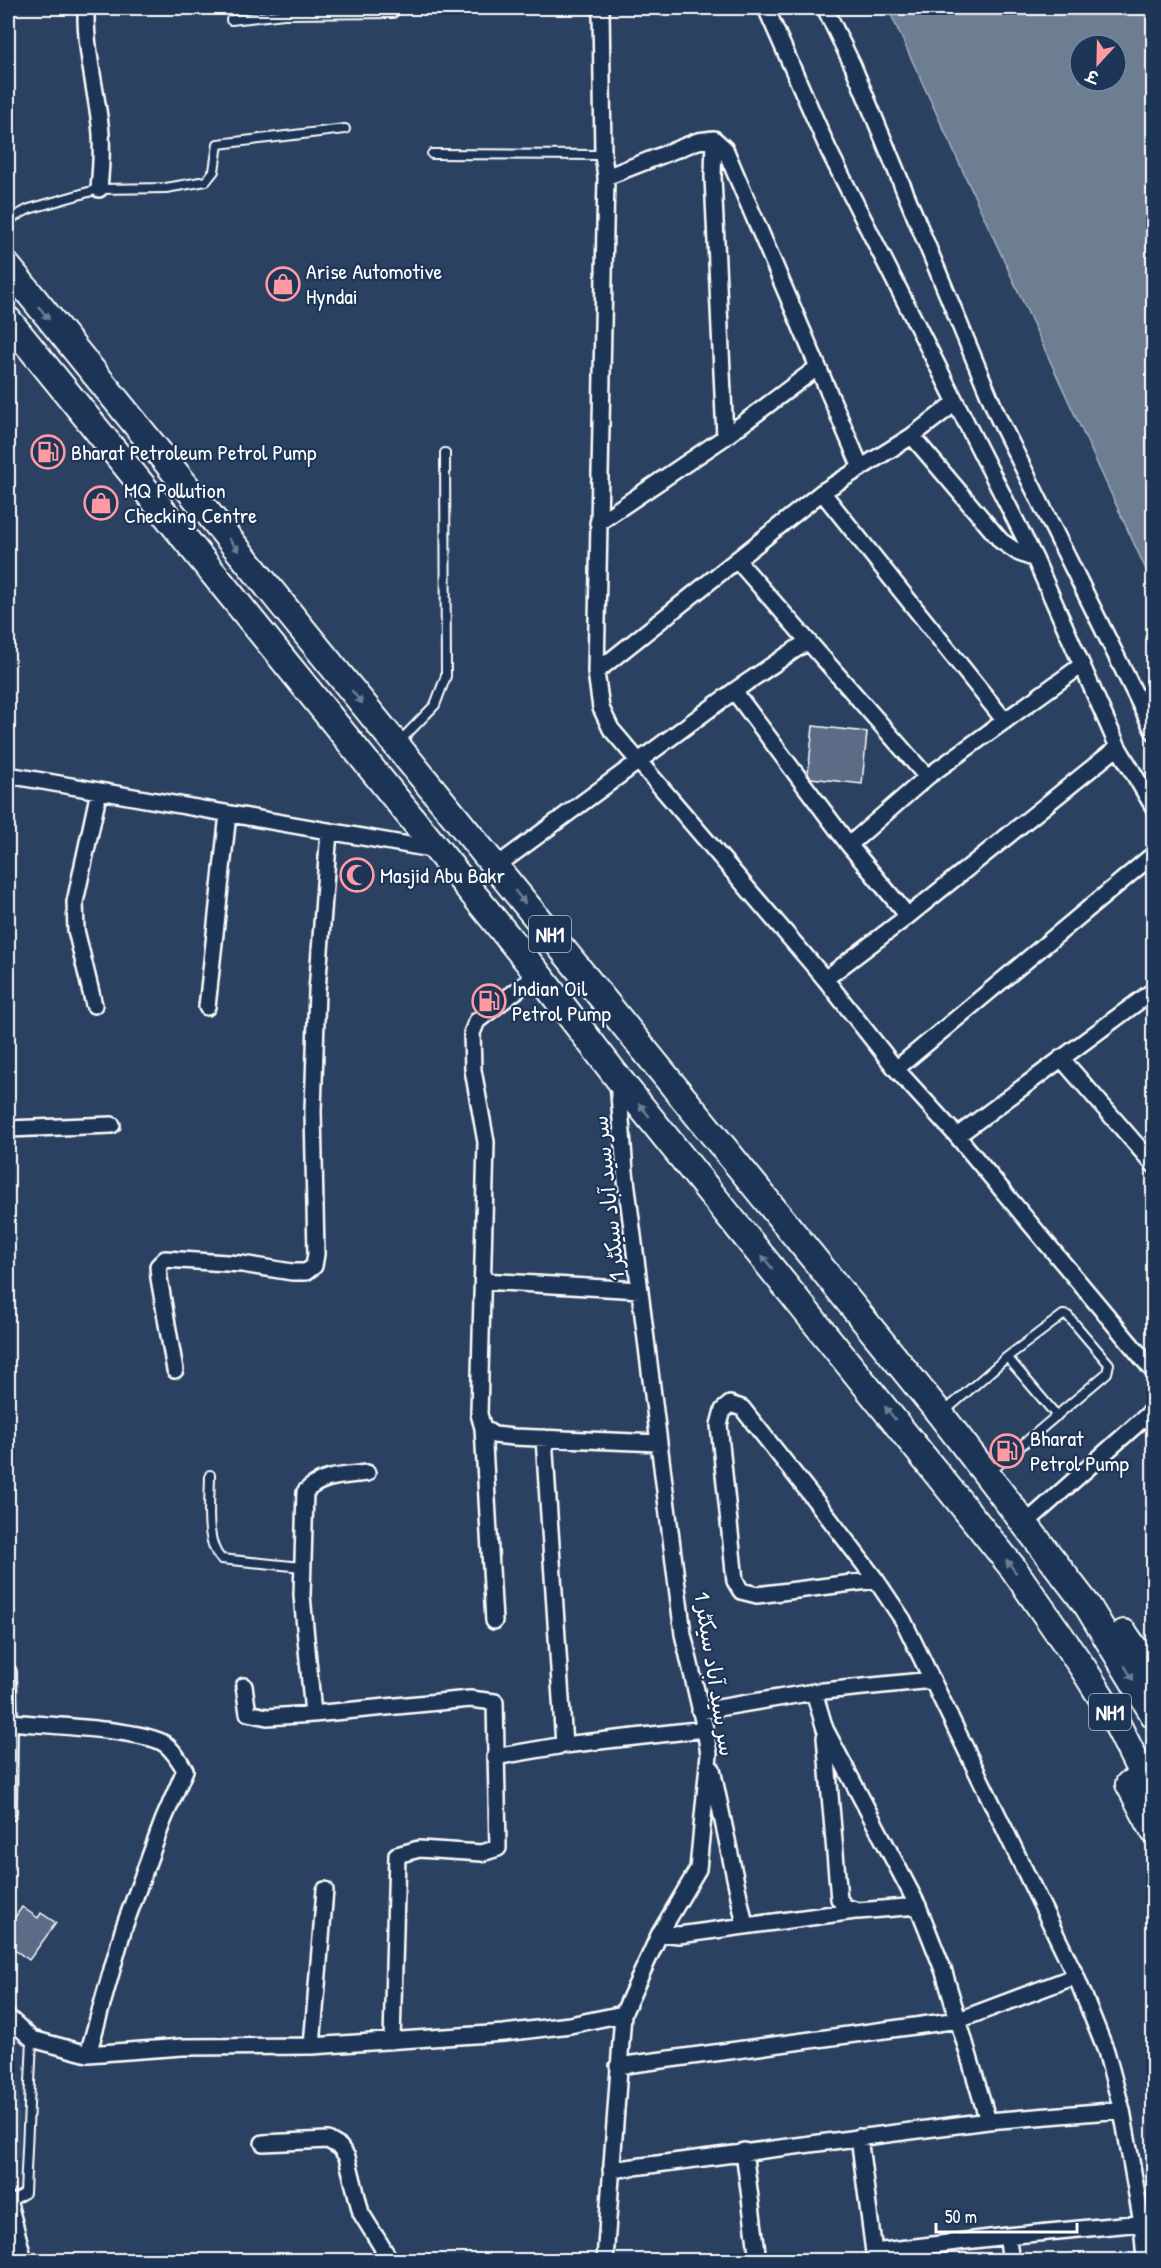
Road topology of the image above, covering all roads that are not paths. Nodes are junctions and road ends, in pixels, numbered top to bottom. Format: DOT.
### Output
graph roads {
  1 [pos="86,8"];
  2 [pos="397,8"];
  3 [pos="601,8"];
  4 [pos="766,8"];
  5 [pos="825,8"];
  6 [pos="231,20"];
  7 [pos="345,129"];
  8 [pos="714,139"];
  9 [pos="432,154"];
  10 [pos="603,155"];
  11 [pos="606,177"];
  12 [pos="99,189"];
  13 [pos="8,220"];
  14 [pos="8,267"];
  15 [pos="8,320"];
  16 [pos="818,367"];
  17 [pos="956,403"];
  18 [pos="912,436"];
  19 [pos="725,437"];
  20 [pos="445,453"];
  21 [pos="861,468"];
  22 [pos="822,492"];
  23 [pos="598,523"];
  24 [pos="1035,559"];
  25 [pos="736,561"];
  26 [pos="808,641"];
  27 [pos="1082,665"];
  28 [pos="596,672"];
  29 [pos="734,692"];
  30 [pos="1005,721"];
  31 [pos="1154,732"];
  32 [pos="396,745"];
  33 [pos="1118,747"];
  34 [pos="638,761"];
  35 [pos="8,775"];
  36 [pos="927,777"];
  37 [pos="99,791"];
  38 [pos="1154,808"];
  39 [pos="228,814"];
  40 [pos="328,831"];
  41 [pos="849,845"];
  42 [pos="437,850"];
  43 [pos="1154,854"];
  44 [pos="495,867"];
  45 [pos="908,916"];
  46 [pos="538,974"];
  47 [pos="825,979"];
  48 [pos="1154,990"];
  49 [pos="94,1005"];
  50 [pos="207,1007"];
  51 [pos="1060,1058"];
  52 [pos="896,1069"];
  53 [pos="618,1078"];
  54 [pos="112,1125"];
  55 [pos="8,1129"];
  56 [pos="957,1136"];
  57 [pos="1154,1165"];
  58 [pos="483,1281"];
  59 [pos="640,1290"];
  60 [pos="1007,1358"];
  61 [pos="176,1370"];
  62 [pos="1154,1372"];
  63 [pos="1154,1409"];
  64 [pos="941,1415"];
  65 [pos="1057,1416"];
  66 [pos="483,1428"];
  67 [pos="544,1438"];
  68 [pos="659,1443"];
  69 [pos="367,1473"];
  70 [pos="987,1474"];
  71 [pos="210,1475"];
  72 [pos="1025,1524"];
  73 [pos="302,1567"];
  74 [pos="1060,1570"];
  75 [pos="876,1580"];
  76 [pos="1031,1592"];
  77 [pos="494,1621"];
  78 [pos="8,1672"];
  79 [pos="1154,1677"];
  80 [pos="932,1680"];
  81 [pos="244,1686"];
  82 [pos="814,1692"];
  83 [pos="8,1695"];
  84 [pos="700,1711"];
  85 [pos="313,1714"];
  86 [pos="1154,1715"];
  87 [pos="9,1722"];
  88 [pos="705,1729"];
  89 [pos="825,1729"];
  90 [pos="564,1745"];
  91 [pos="709,1754"];
  92 [pos="495,1758"];
  93 [pos="1154,1797"];
  94 [pos="8,1813"];
  95 [pos="1154,1831"];
  96 [pos="325,1890"];
  97 [pos="918,1906"];
  98 [pos="858,1911"];
  99 [pos="745,1925"];
  100 [pos="660,1933"];
  101 [pos="1076,1976"];
  102 [pos="623,2014"];
  103 [pos="8,2017"];
  104 [pos="959,2020"];
  105 [pos="32,2039"];
  106 [pos="392,2041"];
  107 [pos="312,2046"];
  108 [pos="88,2054"];
  109 [pos="618,2066"];
  110 [pos="1122,2110"];
  111 [pos="987,2121"];
  112 [pos="859,2137"];
  113 [pos="263,2143"];
  114 [pos="744,2151"];
  115 [pos="611,2170"];
  116 [pos="8,2202"];
  117 [pos="1142,2223"];
  118 [pos="1007,2236"];
  119 [pos="874,2256"];
  120 [pos="24,2260"];
  121 [pos="390,2260"];
  122 [pos="605,2260"];
  123 [pos="758,2260"];
  124 [pos="1011,2260"];
  125 [pos="1145,2260"];
  1 -- 12 [label="street"];
  2 -- 6 [label="lane"];
  3 -- 10 [label="street"];
  4 -- 17 [label="street"];
  5 -- 31 [label="street"];
  7 -- 12 [label="lane"];
  8 -- 11 [label="street"];
  8 -- 16 [label="street"];
  8 -- 19 [label="street"];
  9 -- 10 [label="lane"];
  10 -- 11 [label="street"];
  11 -- 23 [label="street"];
  12 -- 13 [label="lane"];
  14 -- 32 [label="highway, NH1, one-way"];
  15 -- 42 [label="highway, NH1"];
  16 -- 19 [label="street"];
  16 -- 21 [label="street"];
  17 -- 18 [label="street"];
  17 -- 24 [label="street"];
  18 -- 21 [label="street"];
  18 -- 24 [label="street"];
  19 -- 23 [label="street"];
  20 -- 32 [label="lane"];
  21 -- 22 [label="street"];
  22 -- 25 [label="street"];
  22 -- 30 [label="street"];
  23 -- 28 [label="street"];
  24 -- 27 [label="street"];
  25 -- 26 [label="street"];
  25 -- 28 [label="street"];
  26 -- 29 [label="street"];
  26 -- 36 [label="street"];
  27 -- 30 [label="street"];
  27 -- 33 [label="street"];
  28 -- 34 [label="street"];
  29 -- 34 [label="street"];
  29 -- 41 [label="street"];
  30 -- 36 [label="street"];
  32 -- 44 [label="highway, NH1"];
  33 -- 38 [label="street"];
  33 -- 45 [label="street"];
  34 -- 44 [label="street"];
  34 -- 47 [label="street"];
  35 -- 37 [label="street"];
  36 -- 41 [label="street"];
  37 -- 39 [label="street"];
  37 -- 49 [label="street"];
  39 -- 40 [label="street"];
  39 -- 50 [label="street"];
  40 -- 42 [label="street"];
  40 -- 61 [label="street"];
  41 -- 45 [label="street"];
  42 -- 46 [label="highway, NH1"];
  43 -- 52 [label="street"];
  44 -- 64 [label="highway, NH1, one-way"];
  45 -- 47 [label="street"];
  46 -- 53 [label="highway, NH1"];
  46 -- 58 [label="street"];
  47 -- 52 [label="street"];
  48 -- 51 [label="street"];
  51 -- 56 [label="street"];
  51 -- 57 [label="street"];
  52 -- 56 [label="street"];
  53 -- 59 [label="street, سر سید آباد سیکٹر 1"];
  76 -- 53 [label="highway, NH1, one-way"];
  54 -- 55 [label="street"];
  56 -- 62 [label="street"];
  58 -- 59 [label="street"];
  58 -- 66 [label="street"];
  59 -- 68 [label="street, سر سید آباد سیکٹر 1"];
  60 -- 64 [label="lane"];
  60 -- 65 [label="lane"];
  60 -- 65 [label="lane"];
  63 -- 72 [label="street"];
  64 -- 70 [label="highway, NH1"];
  65 -- 70 [label="lane"];
  66 -- 67 [label="street"];
  66 -- 77 [label="street"];
  67 -- 68 [label="street"];
  67 -- 90 [label="street"];
  68 -- 84 [label="street, سر سید آباد سیکٹر 1"];
  69 -- 73 [label="street"];
  70 -- 72 [label="highway, NH1"];
  71 -- 73 [label="lane"];
  72 -- 74 [label="highway, NH1"];
  73 -- 85 [label="street"];
  74 -- 79 [label="highway"];
  74 -- 86 [label="highway, NH1, one-way"];
  75 -- 75 [label="street"];
  75 -- 80 [label="street"];
  76 -- 93 [label="highway, NH1"];
  76 -- 95 [label="highway"];
  78 -- 83 [label="street"];
  80 -- 82 [label="street"];
  80 -- 101 [label="street"];
  81 -- 85 [label="street"];
  82 -- 84 [label="street"];
  82 -- 89 [label="street"];
  83 -- 87 [label="street"];
  84 -- 88 [label="street, سر سید آباد سیکٹر 1"];
  85 -- 92 [label="street"];
  87 -- 94 [label="street"];
  87 -- 108 [label="street"];
  88 -- 90 [label="street"];
  88 -- 91 [label="street, سر سید آباد سیکٹر 1"];
  89 -- 97 [label="street"];
  89 -- 98 [label="street"];
  90 -- 92 [label="street"];
  91 -- 99 [label="street"];
  91 -- 100 [label="street, سر سید آباد سیکٹر 1"];
  92 -- 106 [label="street"];
  96 -- 107 [label="street"];
  97 -- 98 [label="street"];
  97 -- 104 [label="street"];
  98 -- 99 [label="street"];
  99 -- 100 [label="street"];
  100 -- 102 [label="street, سر سید آباد سیکٹر 1"];
  101 -- 104 [label="street"];
  101 -- 110 [label="street"];
  102 -- 106 [label="street"];
  102 -- 109 [label="street, سر سید آباد سیکٹر 1"];
  103 -- 105 [label="street"];
  104 -- 109 [label="street"];
  104 -- 111 [label="street"];
  105 -- 108 [label="street"];
  105 -- 116 [label="lane"];
  106 -- 107 [label="street"];
  107 -- 108 [label="street"];
  109 -- 115 [label="street, سر سید آباد سیکٹر 1"];
  110 -- 111 [label="street"];
  110 -- 117 [label="street"];
  111 -- 112 [label="street"];
  112 -- 114 [label="street"];
  112 -- 119 [label="street"];
  113 -- 121 [label="street"];
  114 -- 115 [label="street"];
  114 -- 123 [label="street"];
  115 -- 122 [label="street, سر سید آباد سیکٹر 1"];
  116 -- 120 [label="street"];
  117 -- 118 [label="street"];
  117 -- 125 [label="street"];
  118 -- 119 [label="street"];
  118 -- 124 [label="street"];
}
